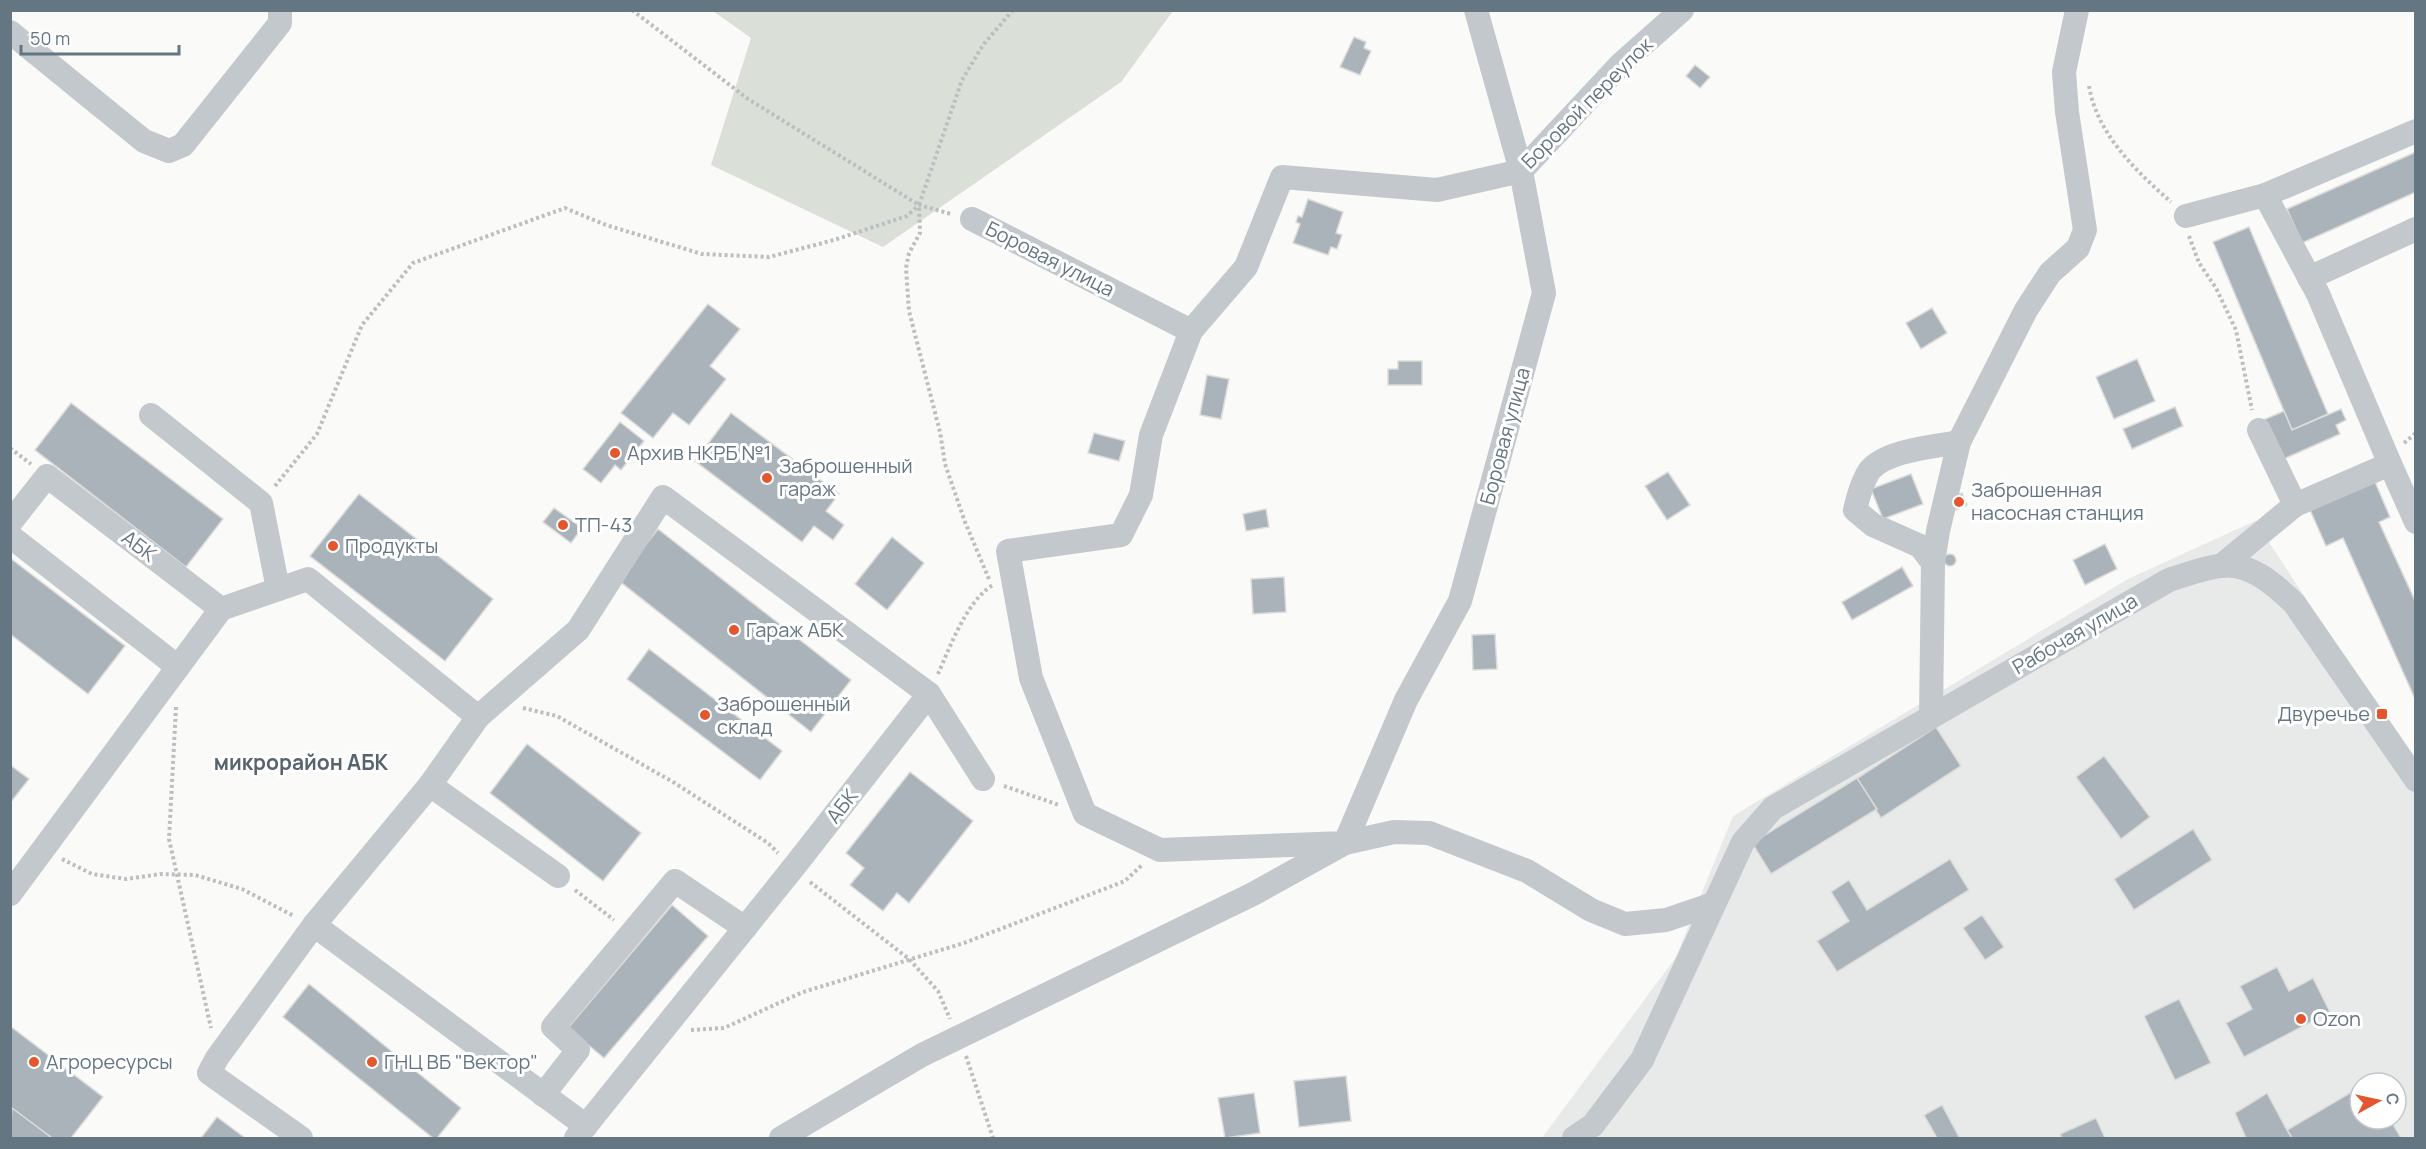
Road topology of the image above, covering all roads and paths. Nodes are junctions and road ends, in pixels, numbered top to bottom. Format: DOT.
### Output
graph roads {
  1 [pos="280,10"];
  2 [pos="632,10"];
  3 [pos="1013,10"];
  4 [pos="1476,10"];
  5 [pos="1682,10"];
  6 [pos="2077,10"];
  7 [pos="10,32"];
  8 [pos="2415,131"];
  9 [pos="1521,171"];
  10 [pos="2265,195"];
  11 [pos="919,205"];
  12 [pos="2186,216"];
  13 [pos="972,219"];
  14 [pos="2415,229"];
  15 [pos="2309,278"];
  16 [pos="1191,331"];
  17 [pos="151,415"];
  18 [pos="2259,430"];
  19 [pos="1959,442"];
  20 [pos="2390,464"];
  21 [pos="261,503"];
  22 [pos="2295,505"];
  23 [pos="2413,508"];
  24 [pos="10,523"];
  25 [pos="10,536"];
  26 [pos="1933,564"];
  27 [pos="2221,566"];
  28 [pos="1002,580"];
  29 [pos="278,589"];
  30 [pos="221,609"];
  31 [pos="178,667"];
  32 [pos="929,694"];
  33 [pos="176,701"];
  34 [pos="487,710"];
  35 [pos="1931,717"];
  36 [pos="983,779"];
  37 [pos="2415,780"];
  38 [pos="430,785"];
  39 [pos="1085,814"];
  40 [pos="1345,843"];
  41 [pos="43,849"];
  42 [pos="1160,850"];
  43 [pos="18,866"];
  44 [pos="794,868"];
  45 [pos="558,876"];
  46 [pos="10,894"];
  47 [pos="1713,904"];
  48 [pos="314,926"];
  49 [pos="746,928"];
  50 [pos="631,934"];
  51 [pos="909,959"];
  52 [pos="663,1030"];
  53 [pos="958,1037"];
  54 [pos="217,1058"];
  55 [pos="543,1095"];
  56 [pos="581,1132"];
  57 [pos="301,1138"];
  58 [pos="781,1138"];
  59 [pos="993,1138"];
  60 [pos="1574,1138"];
  1 -- 7 [label="street"];
  2 -- 11 [label="path"];
  3 -- 11 [label="path"];
  4 -- 9 [label="street, Боровая улица"];
  5 -- 9 [label="street, Боровой переулок"];
  6 -- 19 [label="street"];
  8 -- 10 [label="street"];
  9 -- 16 [label="street, Боровой переулок"];
  9 -- 40 [label="street, Боровая улица"];
  10 -- 12 [label="street"];
  10 -- 15 [label="street"];
  11 -- 13 [label="path"];
  11 -- 21 [label="path"];
  11 -- 28 [label="path"];
  13 -- 16 [label="street, Боровая улица"];
  14 -- 15 [label="street"];
  15 -- 20 [label="street"];
  16 -- 28 [label="street, Боровой переулок"];
  17 -- 21 [label="street"];
  18 -- 22 [label="street"];
  19 -- 26 [label="street"];
  19 -- 26 [label="street"];
  20 -- 22 [label="street"];
  20 -- 23 [label="street"];
  21 -- 29 [label="street"];
  22 -- 27 [label="street"];
  24 -- 30 [label="street, АБК"];
  25 -- 31 [label="street"];
  26 -- 35 [label="street"];
  27 -- 35 [label="street, Рабочая улица"];
  27 -- 37 [label="street, Рабочая улица"];
  28 -- 32 [label="path"];
  28 -- 39 [label="street, Боровой переулок"];
  29 -- 30 [label="street"];
  29 -- 34 [label="street"];
  30 -- 31 [label="street"];
  31 -- 41 [label="street"];
  32 -- 34 [label="street"];
  32 -- 36 [label="street"];
  32 -- 44 [label="street, АБК"];
  33 -- 54 [label="path"];
  34 -- 38 [label="street"];
  34 -- 44 [label="path"];
  35 -- 47 [label="street, Рабочая улица"];
  36 -- 39 [label="path"];
  38 -- 45 [label="street"];
  38 -- 48 [label="street"];
  39 -- 42 [label="street"];
  40 -- 42 [label="street"];
  40 -- 47 [label="street"];
  40 -- 53 [label="street"];
  41 -- 43 [label="street"];
  41 -- 48 [label="path"];
  42 -- 51 [label="path"];
  43 -- 46 [label="street"];
  44 -- 49 [label="street, АБК"];
  44 -- 51 [label="path"];
  45 -- 50 [label="path"];
  47 -- 60 [label="street, Рабочая улица"];
  48 -- 54 [label="street"];
  48 -- 55 [label="street"];
  49 -- 50 [label="street"];
  49 -- 52 [label="street, АБК"];
  50 -- 55 [label="street"];
  51 -- 52 [label="path"];
  51 -- 53 [label="path"];
  52 -- 56 [label="street, АБК"];
  53 -- 58 [label="street"];
  53 -- 59 [label="path"];
  54 -- 57 [label="street"];
  55 -- 56 [label="street"];
}
